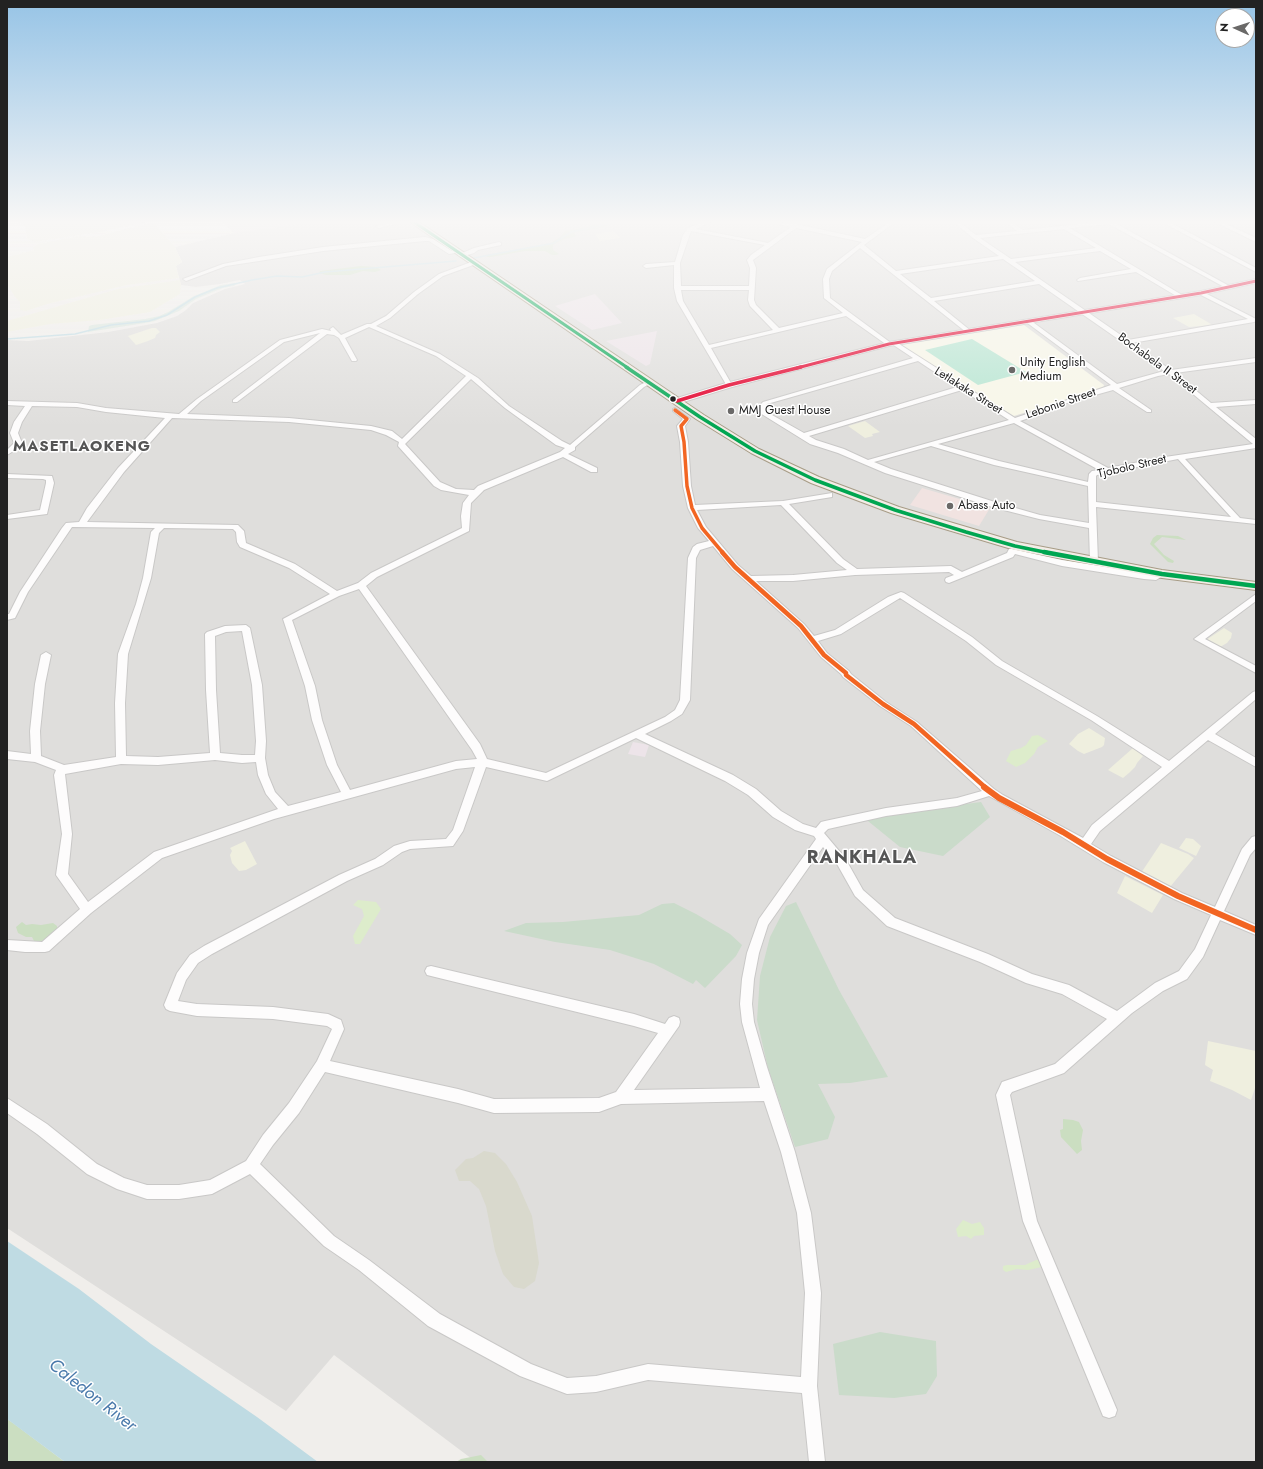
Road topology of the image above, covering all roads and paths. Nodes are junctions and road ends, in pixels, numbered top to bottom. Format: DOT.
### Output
graph roads {
  1 [pos="420,291"];
  2 [pos="515,291"];
  3 [pos="678,291"];
  4 [pos="751,291"];
  5 [pos="827,291"];
  6 [pos="919,291"];
  7 [pos="989,291"];
  8 [pos="1054,291"];
  9 [pos="1171,291"];
  10 [pos="1213,291"];
  11 [pos="1202,293"];
  12 [pos="1180,296"];
  13 [pos="931,300"];
  14 [pos="1085,312"];
  15 [pos="848,314"];
  16 [pos="1254,320"];
  17 [pos="1028,321"];
  18 [pos="371,326"];
  19 [pos="778,330"];
  20 [pos="968,330"];
  21 [pos="334,333"];
  22 [pos="1127,342"];
  23 [pos="891,344"];
  24 [pos="707,347"];
  25 [pos="918,359"];
  26 [pos="354,360"];
  27 [pos="1256,360"];
  28 [pos="1171,373"];
  29 [pos="470,376"];
  30 [pos="650,382"];
  31 [pos="729,385"];
  32 [pos="963,387"];
  33 [pos="1114,387"];
  34 [pos="235,401"];
  35 [pos="1256,402"];
  36 [pos="7,403"];
  37 [pos="29,404"];
  38 [pos="1210,405"];
  39 [pos="682,410"];
  40 [pos="1149,411"];
  41 [pos="170,416"];
  42 [pos="181,416"];
  43 [pos="1014,420"];
  44 [pos="803,436"];
  45 [pos="403,442"];
  46 [pos="930,444"];
  47 [pos="1256,444"];
  48 [pos="572,448"];
  49 [pos="7,453"];
  50 [pos="563,454"];
  51 [pos="1180,457"];
  52 [pos="868,462"];
  53 [pos="594,470"];
  54 [pos="1107,471"];
  55 [pos="7,476"];
  56 [pos="1092,485"];
  57 [pos="476,493"];
  58 [pos="829,495"];
  59 [pos="783,503"];
  60 [pos="1093,504"];
  61 [pos="692,508"];
  62 [pos="7,517"];
  63 [pos="1238,520"];
  64 [pos="1256,522"];
  65 [pos="82,523"];
  66 [pos="163,525"];
  67 [pos="1093,526"];
  68 [pos="713,543"];
  69 [pos="1094,562"];
  70 [pos="855,572"];
  71 [pos="961,574"];
  72 [pos="1162,574"];
  73 [pos="748,579"];
  74 [pos="948,580"];
  75 [pos="361,585"];
  76 [pos="1256,586"];
  77 [pos="336,594"];
  78 [pos="1256,597"];
  79 [pos="7,617"];
  80 [pos="812,640"];
  81 [pos="46,655"];
  82 [pos="1256,670"];
  83 [pos="1256,694"];
  84 [pos="637,733"];
  85 [pos="1208,735"];
  86 [pos="7,755"];
  87 [pos="215,756"];
  88 [pos="36,758"];
  89 [pos="260,758"];
  90 [pos="121,760"];
  91 [pos="482,762"];
  92 [pos="1256,763"];
  93 [pos="1169,766"];
  94 [pos="63,769"];
  95 [pos="990,792"];
  96 [pos="348,795"];
  97 [pos="287,812"];
  98 [pos="821,835"];
  99 [pos="1256,840"];
  100 [pos="1084,845"];
  101 [pos="1251,854"];
  102 [pos="87,910"];
  103 [pos="1218,914"];
  104 [pos="1256,930"];
  105 [pos="7,945"];
  106 [pos="431,970"];
  107 [pos="1118,1018"];
  108 [pos="322,1065"];
  109 [pos="769,1094"];
  110 [pos="621,1097"];
  111 [pos="7,1105"];
  112 [pos="251,1166"];
  113 [pos="809,1386"];
  114 [pos="1109,1410"];
  115 [pos="817,1462"];
  1 -- 18 [label="street"];
  2 -- 30 [label="main road"];
  3 -- 24 [label="street"];
  4 -- 19 [label="street"];
  5 -- 15 [label="street, Letlakaka Street"];
  6 -- 13 [label="street"];
  7 -- 13 [label="street"];
  8 -- 14 [label="street, Bochabela II Street"];
  9 -- 12 [label="street"];
  10 -- 11 [label="street"];
  11 -- 12 [label="street"];
  11 -- 16 [label="street"];
  12 -- 14 [label="street"];
  13 -- 20 [label="street"];
  14 -- 17 [label="street"];
  14 -- 22 [label="street, Bochabela II Street"];
  15 -- 19 [label="street"];
  15 -- 23 [label="street, Letlakaka Street"];
  16 -- 22 [label="street"];
  17 -- 20 [label="street"];
  17 -- 33 [label="street"];
  18 -- 21 [label="street"];
  18 -- 29 [label="street"];
  19 -- 24 [label="street"];
  20 -- 23 [label="street"];
  21 -- 26 [label="street"];
  21 -- 34 [label="street"];
  21 -- 42 [label="street"];
  22 -- 28 [label="street, Bochabela II Street"];
  23 -- 25 [label="street, Letlakaka Street"];
  23 -- 31 [label="street"];
  24 -- 31 [label="street"];
  25 -- 32 [label="street, Letlakaka Street"];
  25 -- 44 [label="street"];
  27 -- 28 [label="street, Lebonie Street"];
  28 -- 33 [label="street, Lebonie Street"];
  28 -- 38 [label="street, Bochabela II Street"];
  29 -- 45 [label="street"];
  29 -- 48 [label="street"];
  30 -- 39 [label="main road"];
  30 -- 48 [label="street"];
  31 -- 39 [label="street"];
  32 -- 43 [label="street, Letlakaka Street"];
  32 -- 44 [label="street"];
  33 -- 40 [label="street"];
  33 -- 43 [label="street, Lebonie Street"];
  35 -- 38 [label="street"];
  36 -- 37 [label="street"];
  37 -- 41 [label="street"];
  37 -- 49 [label="street"];
  38 -- 47 [label="street, Bochabela II Street"];
  39 -- 61 [label="street"];
  39 -- 69 [label="main road"];
  41 -- 42 [label="street"];
  41 -- 65 [label="street"];
  42 -- 45 [label="street"];
  43 -- 46 [label="street, Lebonie Street"];
  43 -- 54 [label="street, Letlakaka Street"];
  44 -- 52 [label="street"];
  45 -- 57 [label="street"];
  46 -- 52 [label="street, Lebonie Street"];
  46 -- 56 [label="street"];
  47 -- 51 [label="street, Tjobolo Street"];
  48 -- 50 [label="street"];
  50 -- 53 [label="street"];
  50 -- 57 [label="street"];
  51 -- 54 [label="street, Tjobolo Street"];
  51 -- 63 [label="street"];
  52 -- 67 [label="street"];
  54 -- 56 [label="street, Tjobolo Street"];
  55 -- 62 [label="street"];
  56 -- 60 [label="street, Tjobolo Street"];
  57 -- 75 [label="street"];
  58 -- 59 [label="street"];
  59 -- 61 [label="street"];
  59 -- 70 [label="street"];
  60 -- 63 [label="street"];
  60 -- 67 [label="street, Tjobolo Street"];
  61 -- 68 [label="street"];
  63 -- 64 [label="street"];
  65 -- 66 [label="street"];
  65 -- 79 [label="street"];
  66 -- 77 [label="street"];
  66 -- 90 [label="street"];
  67 -- 69 [label="street, Tjobolo Street"];
  68 -- 73 [label="street"];
  68 -- 84 [label="street"];
  69 -- 72 [label="main road"];
  70 -- 71 [label="street"];
  70 -- 73 [label="street"];
  71 -- 72 [label="street"];
  71 -- 74 [label="street"];
  72 -- 76 [label="main road"];
  73 -- 80 [label="street"];
  75 -- 77 [label="street"];
  75 -- 91 [label="street"];
  77 -- 96 [label="street"];
  78 -- 82 [label="street"];
  80 -- 93 [label="street"];
  80 -- 95 [label="street"];
  81 -- 88 [label="street"];
  83 -- 85 [label="street"];
  84 -- 91 [label="street"];
  84 -- 98 [label="street"];
  85 -- 92 [label="street"];
  85 -- 93 [label="street"];
  86 -- 88 [label="street"];
  87 -- 89 [label="street"];
  87 -- 89 [label="street"];
  87 -- 90 [label="street"];
  88 -- 94 [label="street"];
  89 -- 97 [label="street"];
  90 -- 94 [label="street"];
  91 -- 96 [label="street"];
  91 -- 108 [label="street"];
  93 -- 100 [label="street"];
  94 -- 102 [label="street"];
  95 -- 98 [label="street"];
  95 -- 100 [label="street"];
  96 -- 97 [label="street"];
  97 -- 102 [label="street"];
  98 -- 107 [label="street"];
  98 -- 109 [label="street"];
  99 -- 101 [label="street"];
  100 -- 103 [label="street"];
  101 -- 103 [label="street"];
  102 -- 105 [label="street"];
  103 -- 104 [label="street"];
  103 -- 107 [label="street"];
  106 -- 110 [label="street"];
  107 -- 114 [label="street"];
  108 -- 110 [label="street"];
  108 -- 112 [label="street"];
  109 -- 110 [label="street"];
  109 -- 113 [label="street"];
  111 -- 112 [label="street"];
  112 -- 113 [label="street"];
  113 -- 115 [label="street"];
}
